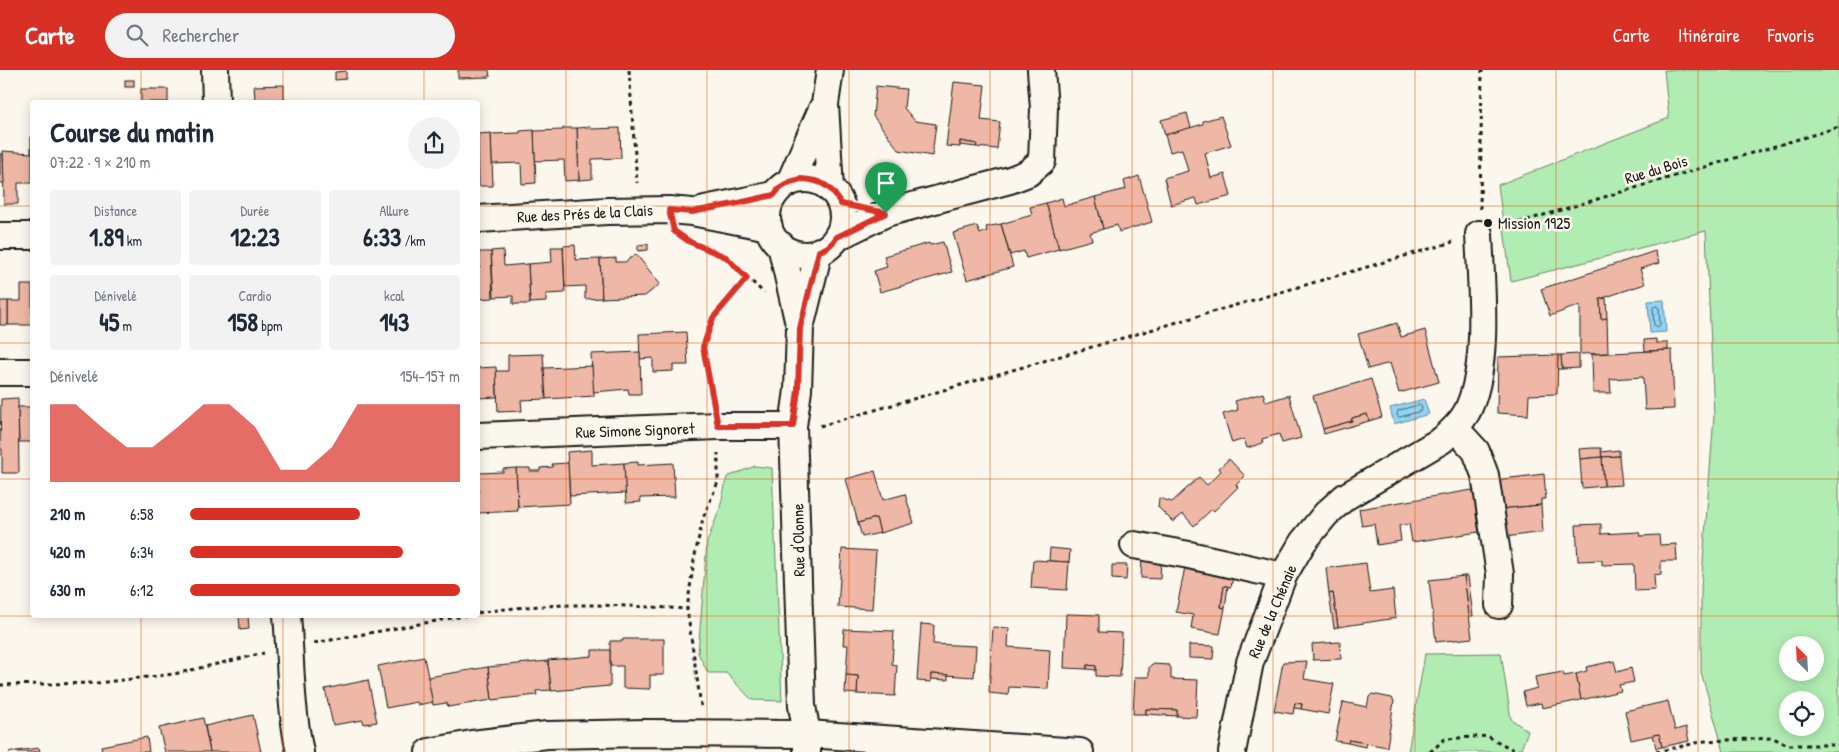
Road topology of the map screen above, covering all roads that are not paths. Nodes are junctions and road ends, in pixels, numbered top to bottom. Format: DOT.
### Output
graph roads {
  1 [pos="215,70"];
  2 [pos="830,70"];
  3 [pos="1041,70"];
  4 [pos="216,100"];
  5 [pos="824,104"];
  6 [pos="782,188"];
  7 [pos="836,196"];
  8 [pos="681,211"];
  9 [pos="886,213"];
  10 [pos="480,219"];
  11 [pos="1480,234"];
  12 [pos="0,236"];
  13 [pos="30,236"];
  14 [pos="775,236"];
  15 [pos="828,244"];
  16 [pos="800,328"];
  17 [pos="0,372"];
  18 [pos="30,372"];
  19 [pos="793,426"];
  20 [pos="1455,428"];
  21 [pos="480,436"];
  22 [pos="1134,545"];
  23 [pos="1283,576"];
  24 [pos="1499,605"];
  25 [pos="287,618"];
  26 [pos="548,743"];
  27 [pos="807,743"];
  28 [pos="300,752"];
  29 [pos="429,752"];
  30 [pos="1080,752"];
  31 [pos="1232,752"];
  1 -- 4 [label="street"];
  2 -- 5 [label="street, Rue d'Olonne"];
  3 -- 9 [label="street"];
  5 -- 6 [label="street, Rue d'Olonne"];
  5 -- 7 [label="street, Rue d'Olonne"];
  6 -- 7 [label="street"];
  6 -- 8 [label="street, Rue des Prés de la Clais"];
  6 -- 14 [label="street, Rue d'Olonne"];
  7 -- 9 [label="street"];
  7 -- 15 [label="street, Rue d'Olonne"];
  8 -- 10 [label="street, Rue des Prés de la Clais"];
  8 -- 14 [label="street, Rue des Prés de la Clais"];
  9 -- 15 [label="street"];
  11 -- 20 [label="street, Rue de la Chénaie"];
  12 -- 13 [label="street"];
  14 -- 15 [label="street"];
  14 -- 16 [label="street, Rue d'Olonne"];
  15 -- 16 [label="street, Rue d'Olonne"];
  16 -- 19 [label="street, Rue d'Olonne"];
  17 -- 18 [label="street"];
  19 -- 21 [label="street, Rue Simone Signoret"];
  19 -- 27 [label="street, Rue d'Olonne"];
  20 -- 23 [label="street, Rue de la Chénaie"];
  20 -- 24 [label="street"];
  22 -- 23 [label="street"];
  23 -- 31 [label="street, Rue de la Chénaie"];
  25 -- 28 [label="street"];
  26 -- 27 [label="street"];
  26 -- 29 [label="street"];
  27 -- 30 [label="street"];
}
